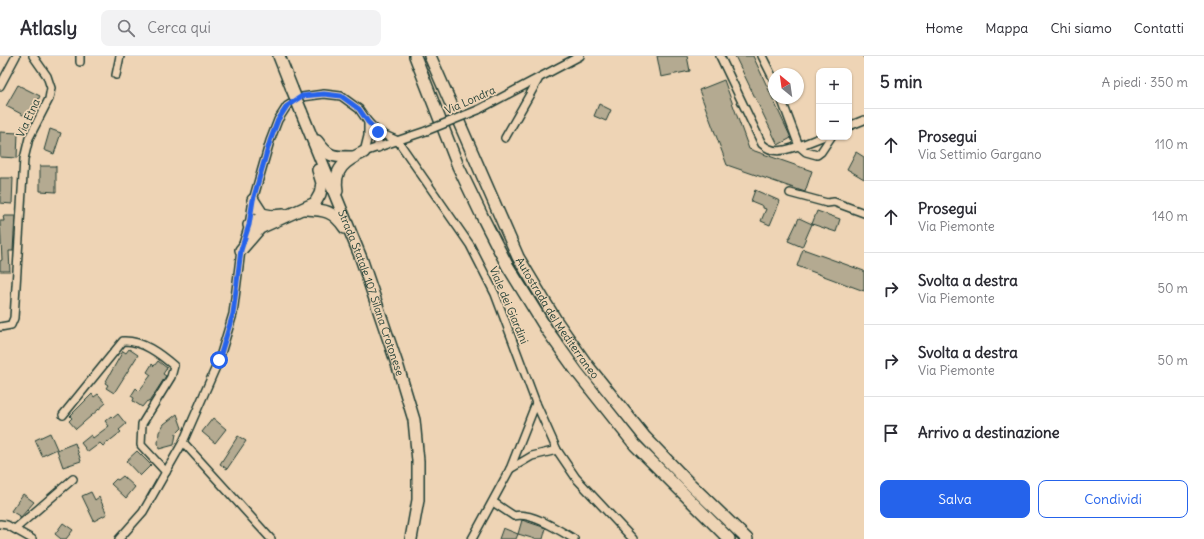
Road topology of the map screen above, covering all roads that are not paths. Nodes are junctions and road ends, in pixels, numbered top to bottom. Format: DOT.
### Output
graph roads {
  1 [pos="16,56"];
  2 [pos="33,56"];
  3 [pos="120,56"];
  4 [pos="279,56"];
  5 [pos="415,56"];
  6 [pos="430,56"];
  7 [pos="437,56"];
  8 [pos="580,56"];
  9 [pos="720,56"];
  10 [pos="762,56"];
  11 [pos="768,68"];
  12 [pos="116,75"];
  13 [pos="538,79"];
  14 [pos="0,86"];
  15 [pos="783,104"];
  16 [pos="301,111"];
  17 [pos="864,120"];
  18 [pos="368,122"];
  19 [pos="305,124"];
  20 [pos="852,125"];
  21 [pos="378,132"];
  22 [pos="368,136"];
  23 [pos="506,138"];
  24 [pos="816,139"];
  25 [pos="829,140"];
  26 [pos="398,141"];
  27 [pos="799,146"];
  28 [pos="378,148"];
  29 [pos="359,155"];
  30 [pos="488,191"];
  31 [pos="790,193"];
  32 [pos="253,200"];
  33 [pos="301,209"];
  34 [pos="864,213"];
  35 [pos="287,214"];
  36 [pos="272,216"];
  37 [pos="346,221"];
  38 [pos="255,226"];
  39 [pos="241,250"];
  40 [pos="361,258"];
  41 [pos="0,327"];
  42 [pos="536,403"];
  43 [pos="63,415"];
  44 [pos="183,442"];
  45 [pos="557,450"];
  46 [pos="510,469"];
  47 [pos="166,472"];
  48 [pos="73,479"];
  49 [pos="493,502"];
  50 [pos="0,524"];
  51 [pos="15,530"];
  52 [pos="32,539"];
  53 [pos="119,539"];
  54 [pos="271,539"];
  55 [pos="411,539"];
  56 [pos="472,539"];
  57 [pos="574,539"];
  58 [pos="633,539"];
  59 [pos="729,539"];
  60 [pos="747,539"];
  1 -- 14 [label="street"];
  2 -- 41 [label="street, Via Etna"];
  3 -- 12 [label="street"];
  4 -- 16 [label="highway, Strada Statale 107 Silana Crotonese, bridge"];
  5 -- 59 [label="highway, Autostrada del Mediterraneo"];
  6 -- 30 [label="highway, Autostrada del Mediterraneo"];
  7 -- 30 [label="highway"];
  8 -- 13 [label="street, Via Londra"];
  9 -- 27 [label="street"];
  10 -- 11 [label="street"];
  13 -- 23 [label="street"];
  13 -- 26 [label="street, Via Londra, bridge"];
  15 -- 27 [label="street"];
  16 -- 19 [label="highway, Strada Statale 107 Silana Crotonese"];
  16 -- 29 [label="highway"];
  17 -- 20 [label="street"];
  18 -- 21 [label="street"];
  18 -- 22 [label="street"];
  18 -- 32 [label="street"];
  19 -- 33 [label="highway"];
  19 -- 37 [label="highway, Strada Statale 107 Silana Crotonese"];
  21 -- 26 [label="street"];
  21 -- 28 [label="street"];
  22 -- 28 [label="street"];
  22 -- 29 [label="street"];
  24 -- 27 [label="street"];
  25 -- 27 [label="street"];
  26 -- 28 [label="street, Via Londra"];
  26 -- 42 [label="street, Viale dei Giardini"];
  28 -- 29 [label="street, Via Londra"];
  29 -- 37 [label="highway"];
  30 -- 60 [label="highway, Autostrada del Mediterraneo"];
  31 -- 34 [label="street"];
  32 -- 36 [label="highway"];
  32 -- 38 [label="street"];
  33 -- 35 [label="highway"];
  33 -- 40 [label="highway"];
  35 -- 36 [label="highway"];
  35 -- 38 [label="highway"];
  36 -- 38 [label="highway"];
  37 -- 40 [label="highway, Strada Statale 107 Silana Crotonese"];
  38 -- 39 [label="highway"];
  39 -- 44 [label="street"];
  40 -- 55 [label="highway, Strada Statale 107 Silana Crotonese"];
  42 -- 45 [label="street, Viale dei Giardini"];
  42 -- 46 [label="street"];
  43 -- 47 [label="street"];
  44 -- 47 [label="street"];
  44 -- 54 [label="street"];
  45 -- 46 [label="street"];
  45 -- 58 [label="street, Viale dei Giardini"];
  46 -- 49 [label="street"];
  47 -- 53 [label="street"];
  48 -- 51 [label="street"];
  49 -- 56 [label="street"];
  49 -- 57 [label="street"];
  50 -- 51 [label="street"];
  51 -- 52 [label="street"];
}
